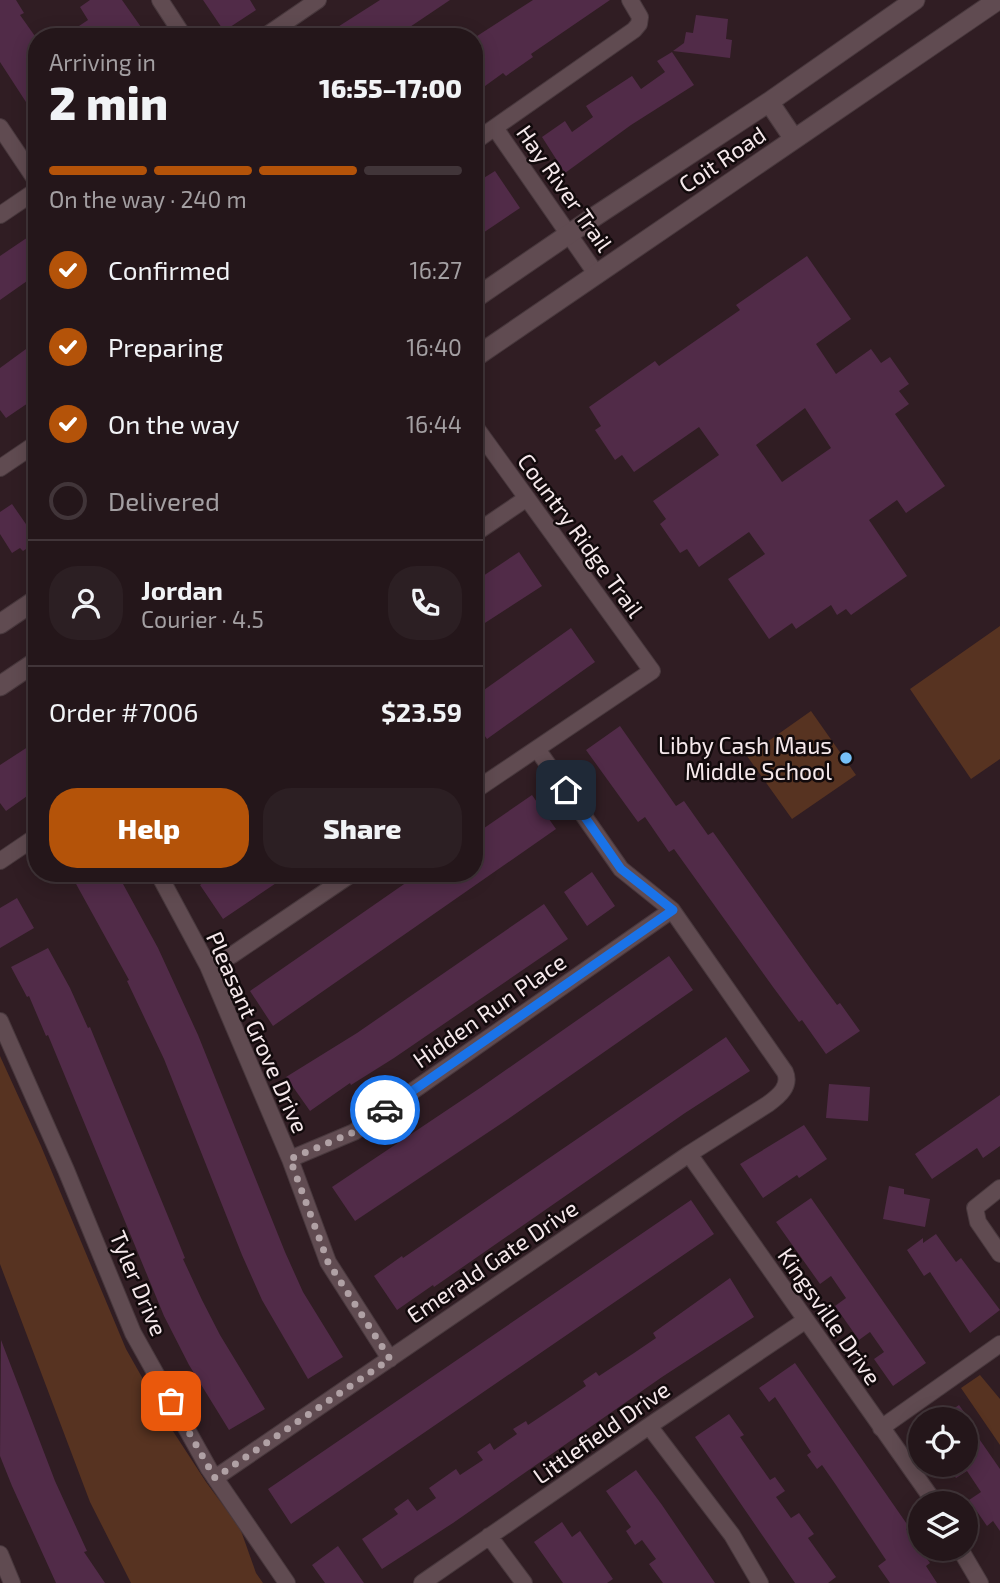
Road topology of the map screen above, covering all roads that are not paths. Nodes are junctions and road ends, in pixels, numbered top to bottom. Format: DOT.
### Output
graph roads {
  1 [pos="160,0"];
  2 [pos="318,0"];
  3 [pos="630,0"];
  4 [pos="915,0"];
  5 [pos="998,0"];
  6 [pos="178,28"];
  7 [pos="277,28"];
  8 [pos="769,103"];
  9 [pos="0,127"];
  10 [pos="495,128"];
  11 [pos="483,136"];
  12 [pos="794,139"];
  13 [pos="28,169"];
  14 [pos="28,196"];
  15 [pos="0,215"];
  16 [pos="569,234"];
  17 [pos="597,275"];
  18 [pos="483,293"];
  19 [pos="483,352"];
  20 [pos="483,437"];
  21 [pos="28,449"];
  22 [pos="0,468"];
  23 [pos="527,498"];
  24 [pos="483,528"];
  25 [pos="28,605"];
  26 [pos="0,624"];
  27 [pos="28,666"];
  28 [pos="0,686"];
  29 [pos="537,749"];
  30 [pos="483,785"];
  31 [pos="28,842"];
  32 [pos="1,858"];
  33 [pos="163,882"];
  34 [pos="340,882"];
  35 [pos="673,910"];
  36 [pos="208,967"];
  37 [pos="0,1021"];
  38 [pos="689,1154"];
  39 [pos="290,1159"];
  40 [pos="1000,1188"];
  41 [pos="1000,1254"];
  42 [pos="806,1320"];
  43 [pos="1000,1344"];
  44 [pos="390,1359"];
  45 [pos="649,1426"];
  46 [pos="881,1428"];
  47 [pos="215,1478"];
  48 [pos="926,1491"];
  49 [pos="489,1536"];
  50 [pos="0,1554"];
  51 [pos="967,1561"];
  52 [pos="12,1583"];
  53 [pos="287,1583"];
  54 [pos="422,1583"];
  55 [pos="523,1583"];
  56 [pos="761,1583"];
  57 [pos="979,1583"];
  1 -- 6 [label="street"];
  2 -- 7 [label="street"];
  3 -- 10 [label="street"];
  4 -- 8 [label="main road, Coit Road"];
  5 -- 12 [label="main road, Coit Road"];
  8 -- 12 [label="main road"];
  8 -- 16 [label="main road, Coit Road"];
  9 -- 13 [label="street"];
  10 -- 11 [label="street"];
  10 -- 16 [label="street, Hay River Trail"];
  12 -- 17 [label="main road, Coit Road"];
  14 -- 15 [label="street"];
  16 -- 17 [label="street, Hay River Trail"];
  16 -- 18 [label="main road, Coit Road"];
  17 -- 19 [label="main road, Coit Road"];
  20 -- 23 [label="street, Country Ridge Trail"];
  21 -- 22 [label="street"];
  23 -- 24 [label="street"];
  23 -- 29 [label="street, Country Ridge Trail"];
  25 -- 26 [label="main road"];
  27 -- 28 [label="main road"];
  29 -- 30 [label="street"];
  29 -- 35 [label="street"];
  31 -- 32 [label="street"];
  33 -- 36 [label="street, Pleasant Grove Drive"];
  34 -- 36 [label="street"];
  35 -- 38 [label="street, Emerald Gate Drive"];
  35 -- 39 [label="street, Hidden Run Place"];
  36 -- 39 [label="street, Pleasant Grove Drive"];
  37 -- 47 [label="street, Tyler Drive"];
  38 -- 42 [label="street, Kingsville Drive"];
  38 -- 44 [label="street, Emerald Gate Drive"];
  39 -- 44 [label="street, Pleasant Grove Drive"];
  40 -- 41 [label="street"];
  42 -- 45 [label="street, Littlefield Drive"];
  42 -- 46 [label="street, Kingsville Drive"];
  43 -- 46 [label="street"];
  44 -- 47 [label="street, Emerald Gate Drive"];
  45 -- 49 [label="street, Littlefield Drive"];
  45 -- 56 [label="street"];
  46 -- 48 [label="street, Kingsville Drive"];
  47 -- 53 [label="street, Tyler Drive"];
  49 -- 54 [label="street, Littlefield Drive"];
  49 -- 55 [label="street"];
  50 -- 52 [label="street"];
  51 -- 57 [label="street"];
}
